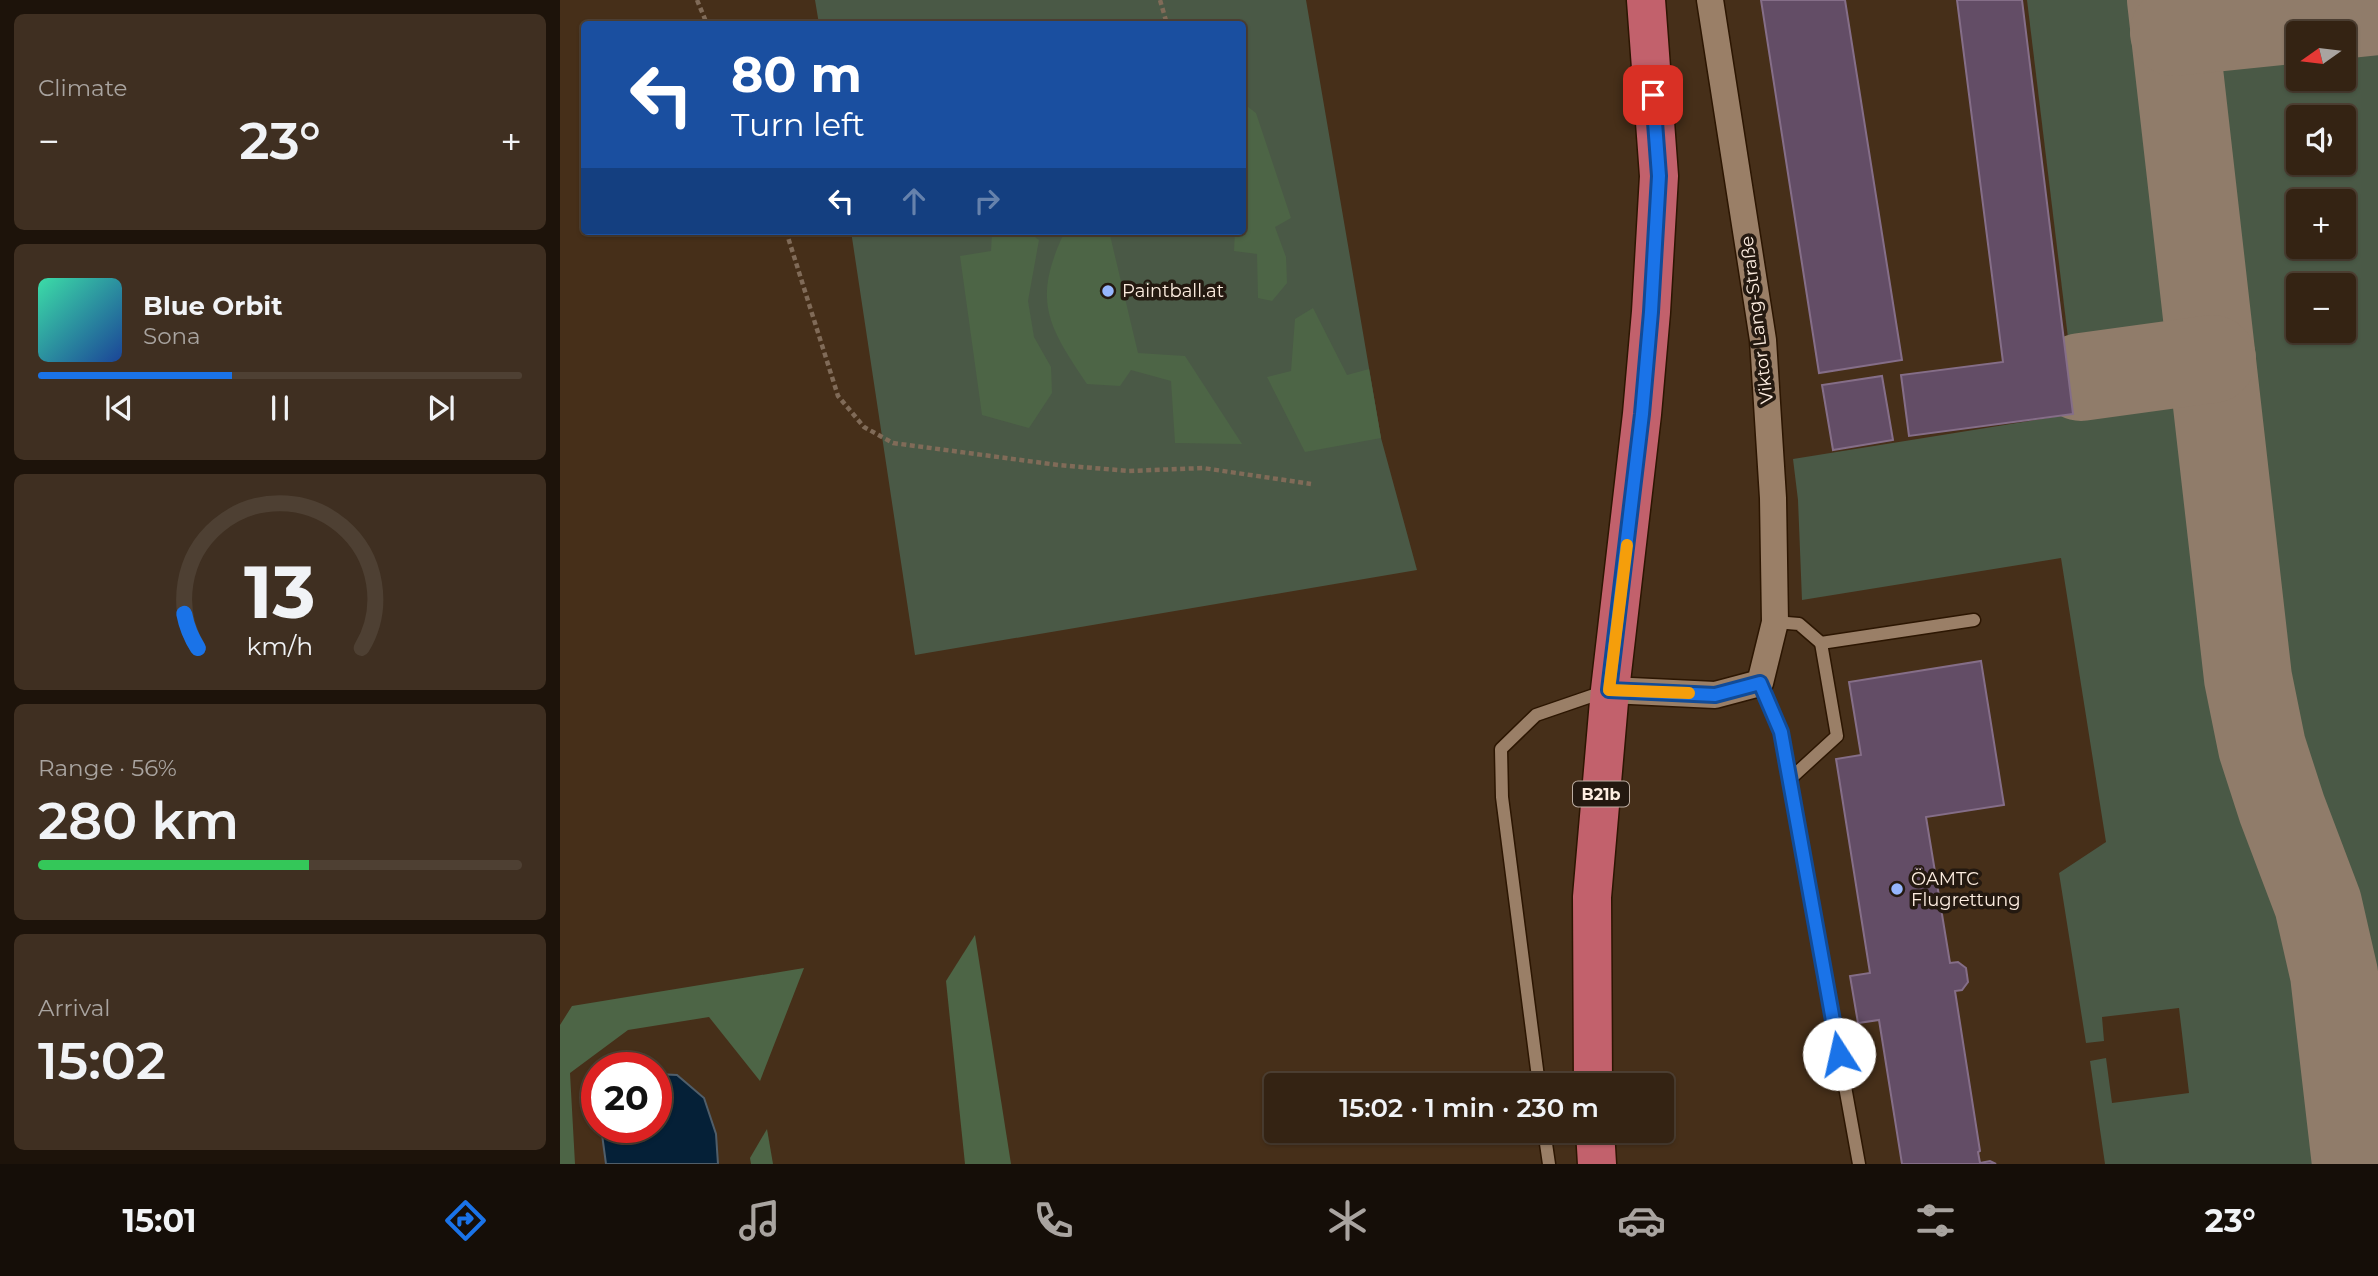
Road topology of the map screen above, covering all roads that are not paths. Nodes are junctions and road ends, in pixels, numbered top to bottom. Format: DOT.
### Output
graph roads {
  1 [pos="1646,0"];
  2 [pos="1710,0"];
  3 [pos="1974,620"];
  4 [pos="1775,622"];
  5 [pos="1821,643"];
  6 [pos="1760,683"];
  7 [pos="1609,690"];
  8 [pos="1790,779"];
  9 [pos="1537,1073"];
  10 [pos="1593,1073"];
  11 [pos="1546,1143"];
  12 [pos="1596,1143"];
  13 [pos="1549,1164"];
  14 [pos="1597,1164"];
  15 [pos="1859,1164"];
  1 -- 7 [label="main road, B21b"];
  2 -- 4 [label="street, Viktor Lang-Straße"];
  3 -- 5 [label="lane"];
  4 -- 5 [label="lane"];
  4 -- 6 [label="street, Viktor Lang-Straße"];
  5 -- 8 [label="lane"];
  6 -- 7 [label="street"];
  6 -- 8 [label="lane"];
  7 -- 9 [label="lane"];
  7 -- 10 [label="main road, B21b"];
  8 -- 15 [label="lane"];
  11 -- 13 [label="lane"];
  12 -- 14 [label="main road"];
}
